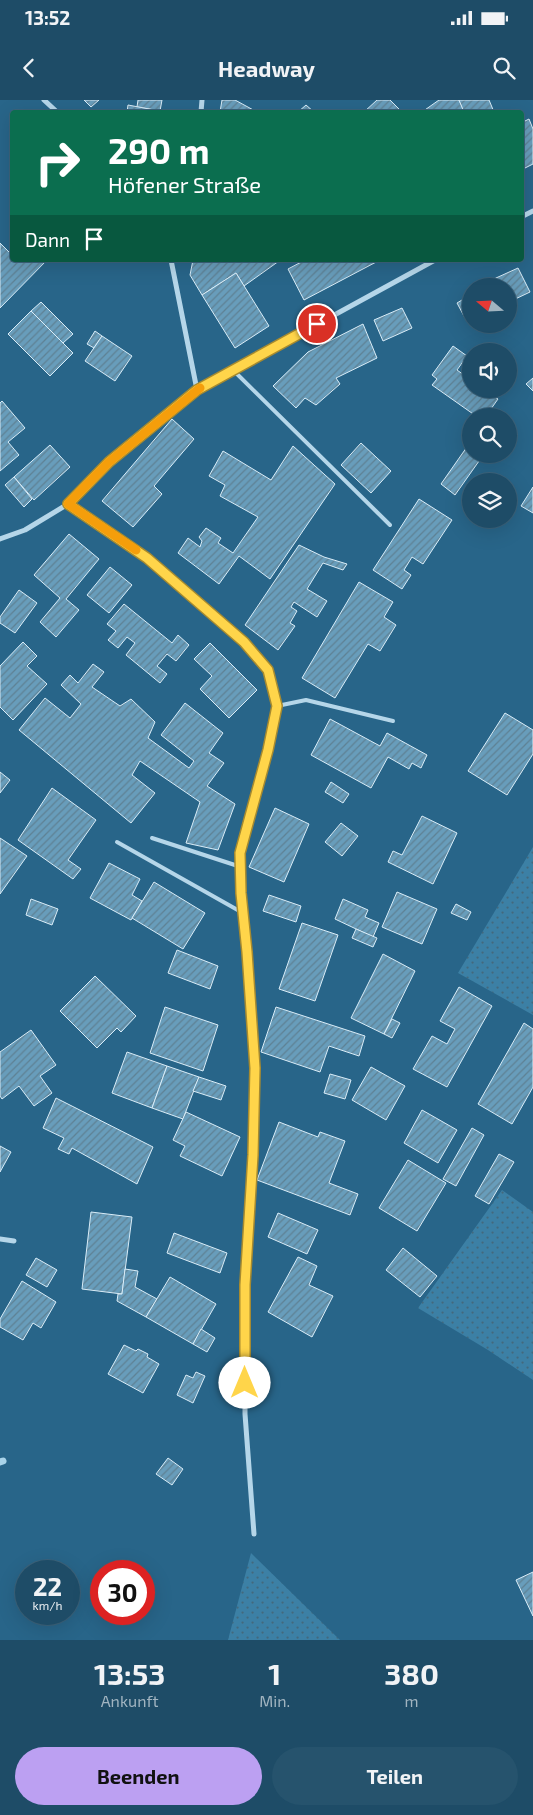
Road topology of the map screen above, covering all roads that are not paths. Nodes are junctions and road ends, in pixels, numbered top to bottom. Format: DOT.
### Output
graph roads {
  1 [pos="44,100"];
  2 [pos="55,110"];
  3 [pos="171,262"];
  4 [pos="431,262"];
  5 [pos="233,370"];
  6 [pos="197,390"];
  7 [pos="68,504"];
  8 [pos="390,524"];
  9 [pos="0,539"];
  10 [pos="277,706"];
  11 [pos="393,722"];
  12 [pos="152,838"];
  13 [pos="117,842"];
  14 [pos="241,867"];
  15 [pos="243,913"];
  16 [pos="0,1239"];
  17 [pos="14,1240"];
  18 [pos="254,1534"];
  1 -- 2 [label="street"];
  3 -- 6 [label="street"];
  4 -- 5 [label="street"];
  5 -- 6 [label="street"];
  5 -- 8 [label="lane"];
  6 -- 7 [label="street"];
  7 -- 9 [label="street"];
  7 -- 10 [label="street"];
  10 -- 11 [label="lane"];
  10 -- 14 [label="street"];
  12 -- 14 [label="lane"];
  13 -- 15 [label="lane"];
  14 -- 15 [label="street"];
  15 -- 18 [label="street"];
  16 -- 17 [label="street"];
}
